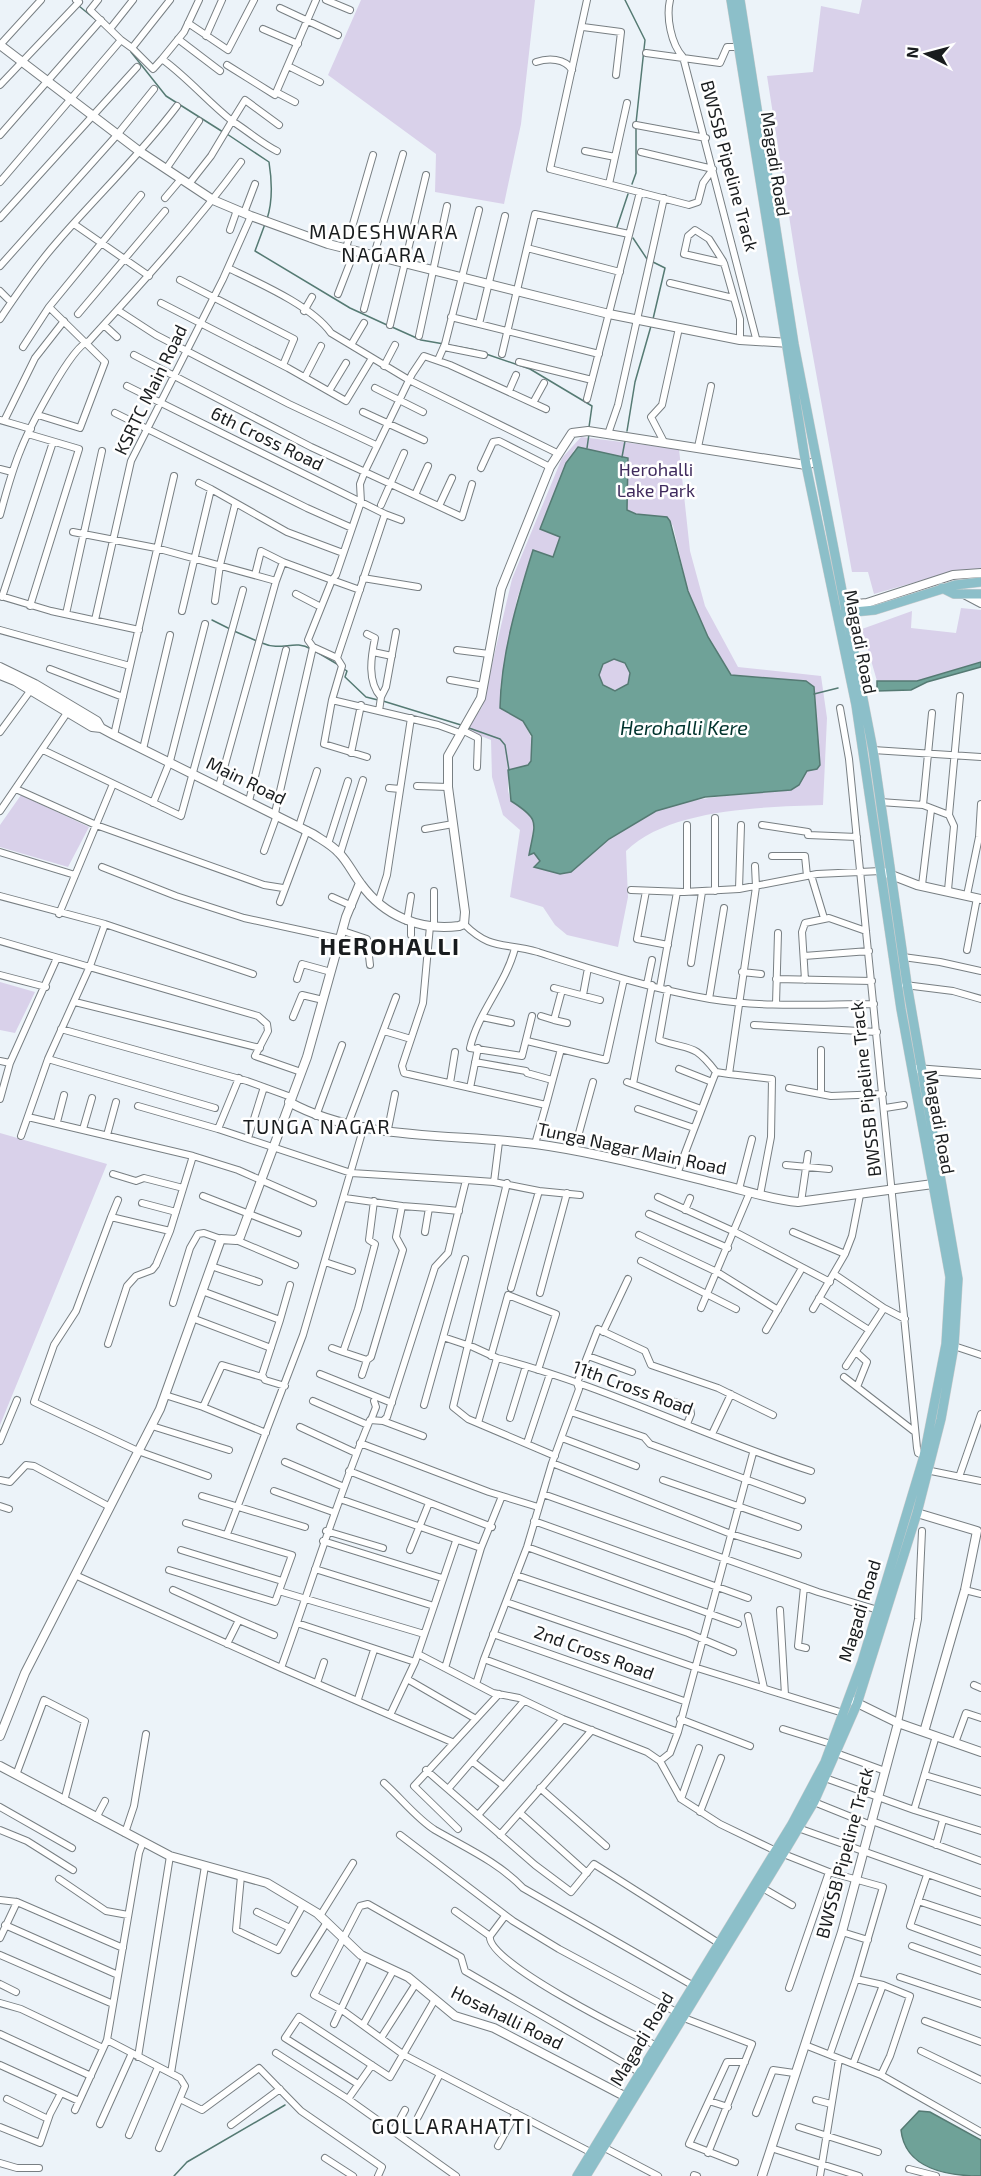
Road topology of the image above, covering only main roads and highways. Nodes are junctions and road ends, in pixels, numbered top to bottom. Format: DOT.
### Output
graph roads {
  1 [pos="731,0"];
  2 [pos="740,0"];
  3 [pos="790,343"];
  4 [pos="981,582"];
  5 [pos="942,588"];
  6 [pos="981,594"];
  7 [pos="844,610"];
  8 [pos="858,691"];
  9 [pos="902,985"];
  10 [pos="938,1184"];
  11 [pos="928,1457"];
  12 [pos="925,1469"];
  13 [pos="853,1701"];
  14 [pos="834,1749"];
  15 [pos="780,1853"];
  16 [pos="723,1946"];
  17 [pos="681,2015"];
  18 [pos="629,2098"];
  19 [pos="577,2176"];
  20 [pos="586,2176"];
  1 -- 3 [label="main road, Magadi Road"];
  2 -- 3 [label="main road, Magadi Road"];
  3 -- 7 [label="main road, Magadi Road"];
  4 -- 5 [label="main road"];
  5 -- 6 [label="main road"];
  5 -- 7 [label="main road"];
  7 -- 8 [label="main road, Magadi Road"];
  8 -- 9 [label="main road, Magadi Road"];
  8 -- 9 [label="main road, Magadi Road"];
  9 -- 10 [label="main road, Magadi Road"];
  10 -- 11 [label="main road, Magadi Road"];
  10 -- 11 [label="main road, Magadi Road"];
  11 -- 12 [label="main road, Magadi Road"];
  12 -- 13 [label="main road, Magadi Road"];
  12 -- 13 [label="main road, Magadi Road"];
  13 -- 14 [label="main road, Magadi Road"];
  13 -- 14 [label="main road, Magadi Road"];
  14 -- 15 [label="main road, Magadi Road"];
  14 -- 15 [label="main road, Magadi Road"];
  15 -- 16 [label="main road, Magadi Road"];
  16 -- 17 [label="main road, Magadi Road"];
  16 -- 17 [label="main road, Magadi Road"];
  17 -- 18 [label="main road, Magadi Road"];
  17 -- 18 [label="main road, Magadi Road"];
  18 -- 19 [label="main road, Magadi Road"];
  18 -- 20 [label="main road, Magadi Road"];
}
